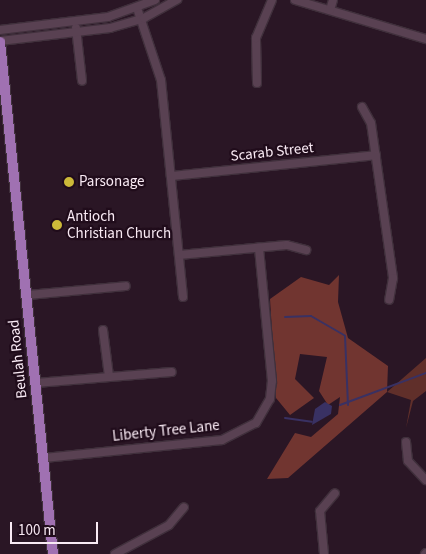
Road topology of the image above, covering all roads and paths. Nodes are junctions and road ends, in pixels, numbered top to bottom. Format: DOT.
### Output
graph roads {
  1 [pos="155,0"];
  2 [pos="177,0"];
  3 [pos="272,0"];
  4 [pos="295,0"];
  5 [pos="333,0"];
  6 [pos="137,8"];
  7 [pos="330,10"];
  8 [pos="141,19"];
  9 [pos="75,22"];
  10 [pos="0,30"];
  11 [pos="76,33"];
  12 [pos="426,39"];
  13 [pos="0,42"];
  14 [pos="82,81"];
  15 [pos="257,83"];
  16 [pos="362,107"];
  17 [pos="376,155"];
  18 [pos="171,176"];
  19 [pos="259,248"];
  20 [pos="306,250"];
  21 [pos="179,255"];
  22 [pos="126,286"];
  23 [pos="28,295"];
  24 [pos="183,297"];
  25 [pos="390,300"];
  26 [pos="103,330"];
  27 [pos="172,372"];
  28 [pos="109,376"];
  29 [pos="36,383"];
  30 [pos="406,442"];
  31 [pos="44,458"];
  32 [pos="426,480"];
  33 [pos="335,493"];
  34 [pos="184,507"];
  35 [pos="53,554"];
  36 [pos="115,554"];
  37 [pos="324,554"];
  1 -- 6 [label="street"];
  2 -- 8 [label="street"];
  3 -- 15 [label="street"];
  4 -- 7 [label="street"];
  5 -- 7 [label="street"];
  6 -- 8 [label="street"];
  6 -- 9 [label="street"];
  7 -- 12 [label="street"];
  8 -- 11 [label="street"];
  8 -- 18 [label="street"];
  9 -- 10 [label="street"];
  9 -- 11 [label="street"];
  11 -- 13 [label="street"];
  11 -- 14 [label="street"];
  13 -- 23 [label="main road, Beulah Road"];
  16 -- 17 [label="street"];
  17 -- 18 [label="street, Scarab Street"];
  17 -- 25 [label="street"];
  18 -- 21 [label="street"];
  19 -- 20 [label="street"];
  19 -- 21 [label="street"];
  19 -- 31 [label="street, Liberty Tree Lane"];
  21 -- 24 [label="street"];
  22 -- 23 [label="street"];
  23 -- 29 [label="main road, Beulah Road"];
  26 -- 28 [label="street"];
  27 -- 28 [label="street"];
  28 -- 29 [label="street"];
  29 -- 31 [label="main road, Beulah Road"];
  30 -- 32 [label="street"];
  31 -- 35 [label="main road, Beulah Road"];
  33 -- 37 [label="street"];
  34 -- 36 [label="street"];
}
